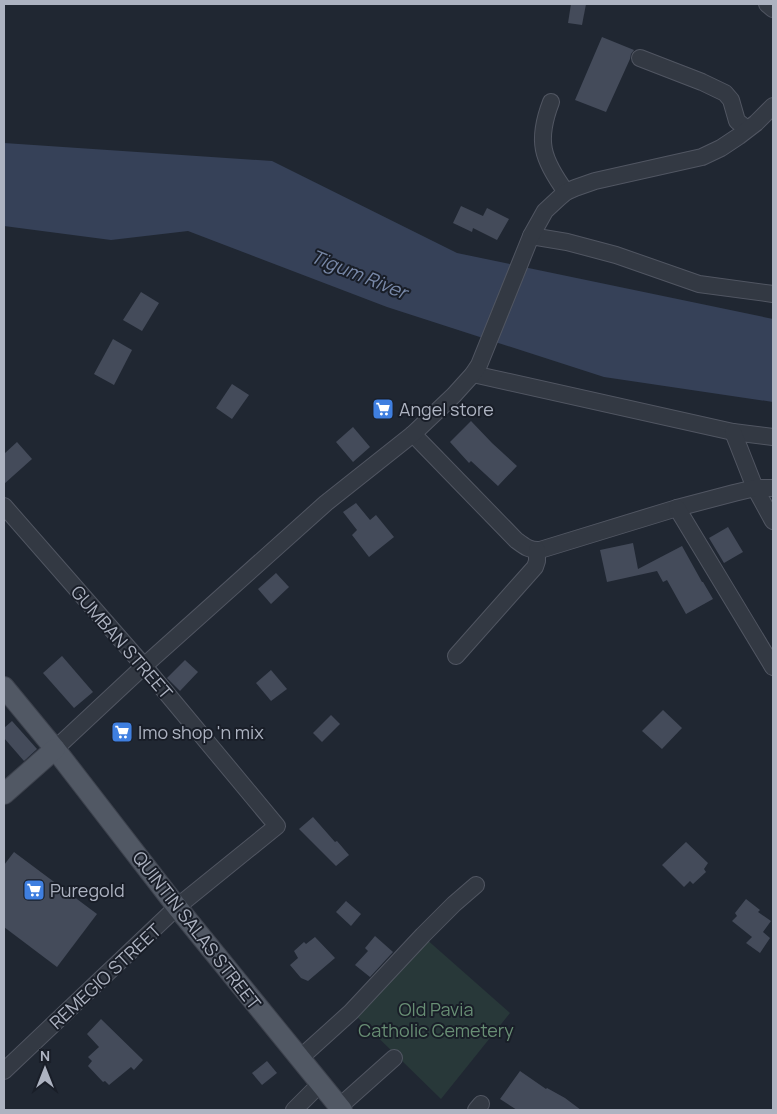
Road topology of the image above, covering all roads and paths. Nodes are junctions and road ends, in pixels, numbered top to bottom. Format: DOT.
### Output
graph roads {
  1 [pos="767,4"];
  2 [pos="773,9"];
  3 [pos="640,58"];
  4 [pos="551,102"];
  5 [pos="773,106"];
  6 [pos="748,129"];
  7 [pos="566,192"];
  8 [pos="529,242"];
  9 [pos="773,294"];
  10 [pos="476,370"];
  11 [pos="732,432"];
  12 [pos="413,434"];
  13 [pos="773,437"];
  14 [pos="755,488"];
  15 [pos="773,488"];
  16 [pos="4,506"];
  17 [pos="677,508"];
  18 [pos="773,521"];
  19 [pos="537,550"];
  20 [pos="456,656"];
  21 [pos="144,666"];
  22 [pos="773,666"];
  23 [pos="4,687"];
  24 [pos="55,749"];
  25 [pos="4,794"];
  26 [pos="277,826"];
  27 [pos="476,885"];
  28 [pos="177,907"];
  29 [pos="394,1058"];
  30 [pos="299,1059"];
  31 [pos="4,1071"];
  32 [pos="320,1084"];
  33 [pos="340,1109"];
  34 [pos="294,1110"];
  1 -- 2 [label="street"];
  3 -- 6 [label="street"];
  4 -- 7 [label="street"];
  5 -- 6 [label="street"];
  6 -- 7 [label="street"];
  7 -- 8 [label="street"];
  8 -- 9 [label="street"];
  8 -- 10 [label="street"];
  10 -- 11 [label="street"];
  10 -- 12 [label="street"];
  11 -- 13 [label="street"];
  11 -- 14 [label="street"];
  12 -- 19 [label="street"];
  12 -- 21 [label="street"];
  14 -- 15 [label="street"];
  14 -- 17 [label="street"];
  14 -- 18 [label="street"];
  16 -- 21 [label="street, GUMBAN STREET"];
  17 -- 19 [label="street"];
  17 -- 22 [label="street"];
  19 -- 20 [label="street"];
  21 -- 24 [label="street"];
  21 -- 26 [label="street, GUMBAN STREET"];
  23 -- 24 [label="main road, QUINTIN SALAS STREET"];
  24 -- 25 [label="main road"];
  24 -- 28 [label="main road, QUINTIN SALAS STREET"];
  26 -- 28 [label="street, REMEGIO STREET"];
  27 -- 30 [label="street"];
  28 -- 30 [label="main road, QUINTIN SALAS STREET"];
  28 -- 31 [label="street, REMEGIO STREET"];
  29 -- 33 [label="street"];
  30 -- 32 [label="main road, QUINTIN SALAS STREET"];
  32 -- 33 [label="main road, QUINTIN SALAS STREET"];
  32 -- 34 [label="street"];
}
